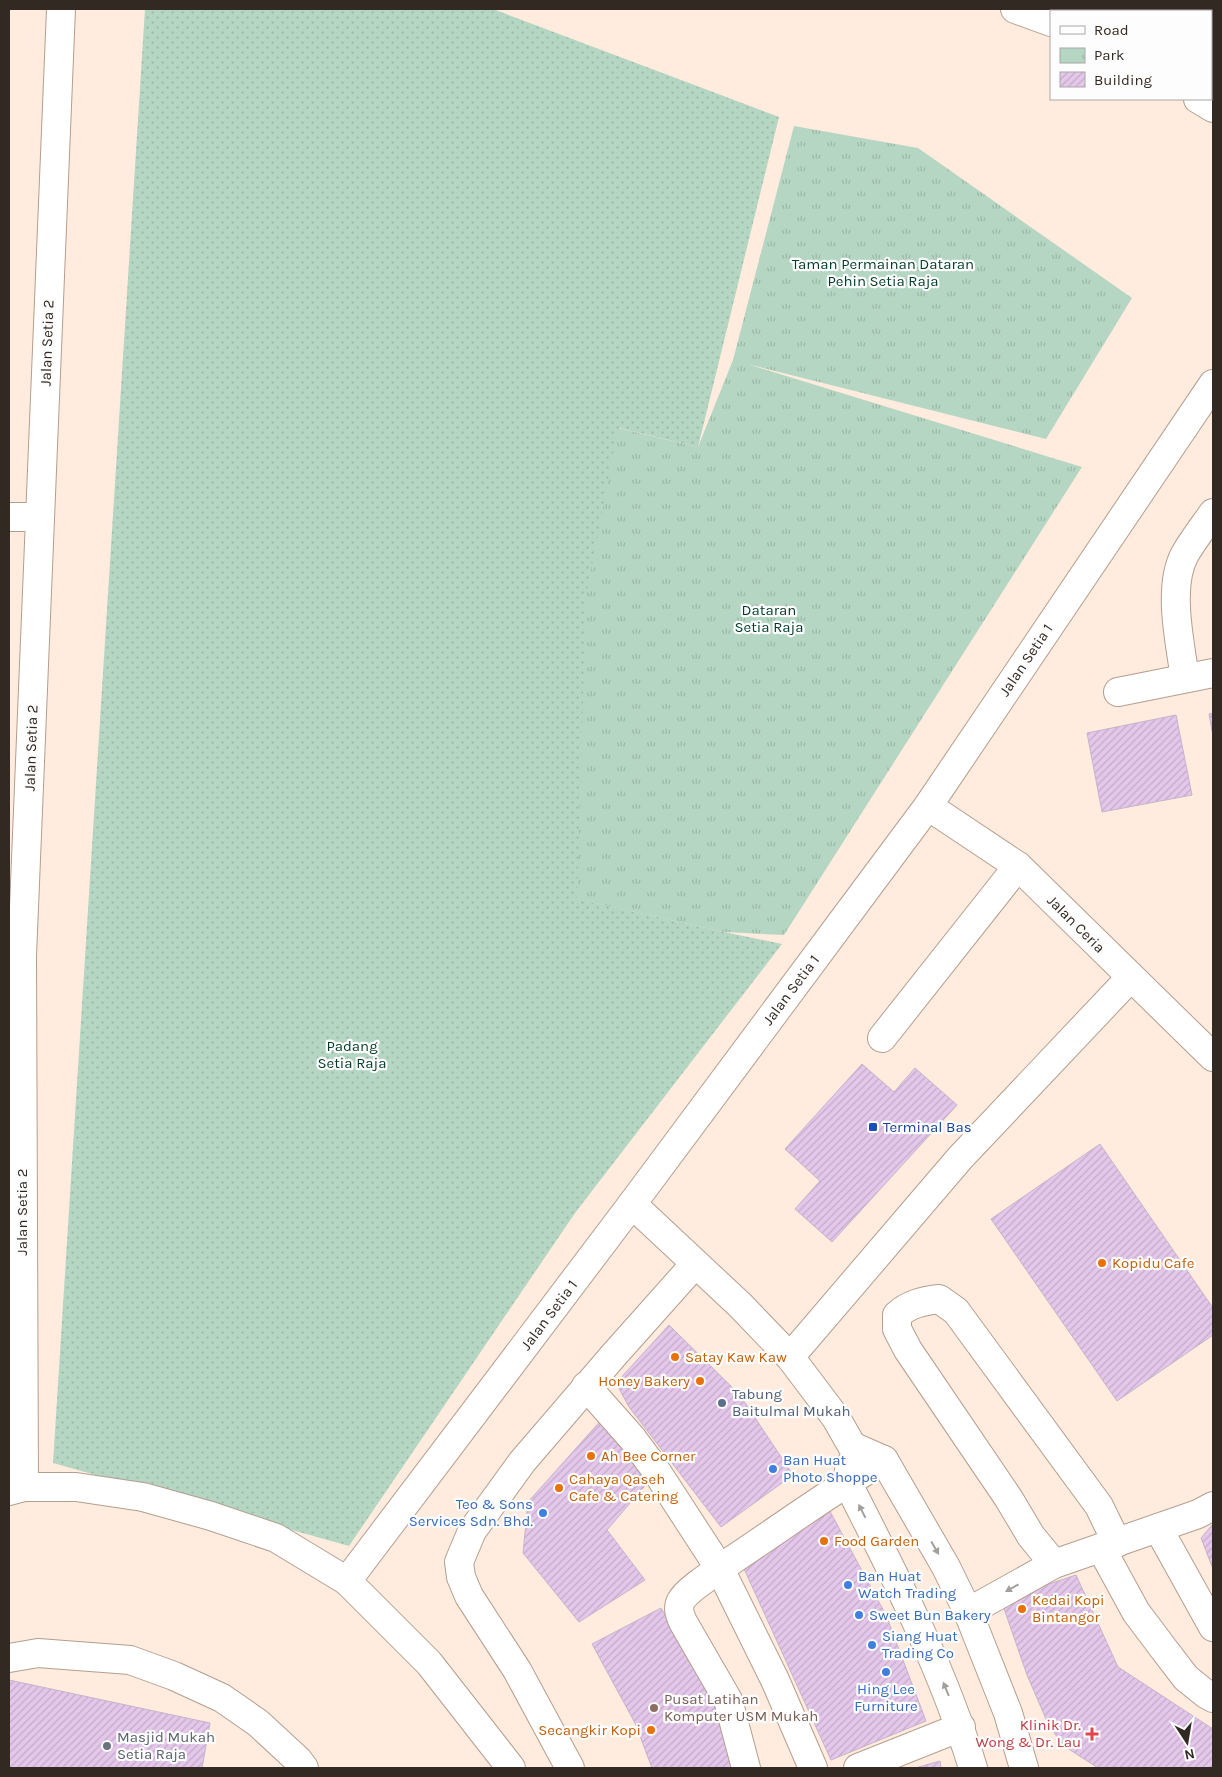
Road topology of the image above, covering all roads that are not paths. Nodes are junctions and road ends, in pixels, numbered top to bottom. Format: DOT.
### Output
graph roads {
  1 [pos="61,9"];
  2 [pos="1015,9"];
  3 [pos="1050,22"];
  4 [pos="1200,100"];
  5 [pos="1213,108"];
  6 [pos="1213,384"];
  7 [pos="1213,513"];
  8 [pos="9,517"];
  9 [pos="40,517"];
  10 [pos="1213,673"];
  11 [pos="1185,678"];
  12 [pos="1118,692"];
  13 [pos="928,806"];
  14 [pos="1018,866"];
  15 [pos="15,958"];
  16 [pos="1131,978"];
  17 [pos="882,1038"];
  18 [pos="1213,1057"];
  19 [pos="15,1059"];
  20 [pos="632,1204"];
  21 [pos="695,1264"];
  22 [pos="790,1357"];
  23 [pos="586,1386"];
  24 [pos="852,1446"];
  25 [pos="884,1460"];
  26 [pos="847,1482"];
  27 [pos="16,1489"];
  28 [pos="1213,1506"];
  29 [pos="1158,1528"];
  30 [pos="1109,1545"];
  31 [pos="1054,1564"];
  32 [pos="720,1569"];
  33 [pos="348,1581"];
  34 [pos="968,1612"];
  35 [pos="1213,1627"];
  36 [pos="9,1658"];
  37 [pos="1213,1698"];
  38 [pos="961,1727"];
  39 [pos="304,1768"];
  40 [pos="511,1768"];
  41 [pos="570,1768"];
  42 [pos="746,1768"];
  43 [pos="813,1768"];
  44 [pos="858,1768"];
  45 [pos="973,1768"];
  46 [pos="1024,1768"];
  1 -- 9 [label="street, Jalan Setia 2"];
  2 -- 3 [label="street"];
  4 -- 5 [label="street"];
  6 -- 13 [label="street, Jalan Setia 1"];
  7 -- 11 [label="street"];
  8 -- 9 [label="street"];
  9 -- 15 [label="street, Jalan Setia 2"];
  10 -- 11 [label="street"];
  11 -- 12 [label="street"];
  13 -- 14 [label="street, Jalan Ceria"];
  13 -- 20 [label="street, Jalan Setia 1"];
  14 -- 16 [label="street, Jalan Ceria"];
  14 -- 17 [label="street"];
  15 -- 19 [label="street, Jalan Setia 2"];
  16 -- 18 [label="street, Jalan Ceria"];
  16 -- 22 [label="street"];
  19 -- 27 [label="street, Jalan Setia 2"];
  20 -- 21 [label="street"];
  20 -- 33 [label="street, Jalan Setia 1"];
  21 -- 22 [label="street"];
  21 -- 23 [label="street"];
  22 -- 24 [label="street"];
  23 -- 32 [label="street"];
  23 -- 41 [label="street"];
  24 -- 25 [label="street"];
  24 -- 26 [label="street"];
  25 -- 26 [label="street"];
  25 -- 34 [label="street, one-way"];
  26 -- 32 [label="street"];
  38 -- 26 [label="street, one-way"];
  27 -- 33 [label="street"];
  28 -- 29 [label="street"];
  29 -- 30 [label="street"];
  29 -- 35 [label="street"];
  30 -- 31 [label="street"];
  30 -- 31 [label="street"];
  30 -- 37 [label="street"];
  31 -- 34 [label="street, one-way"];
  32 -- 42 [label="street"];
  32 -- 43 [label="street"];
  33 -- 40 [label="street"];
  34 -- 46 [label="street"];
  36 -- 39 [label="street"];
  38 -- 44 [label="street"];
  38 -- 45 [label="street"];
}
